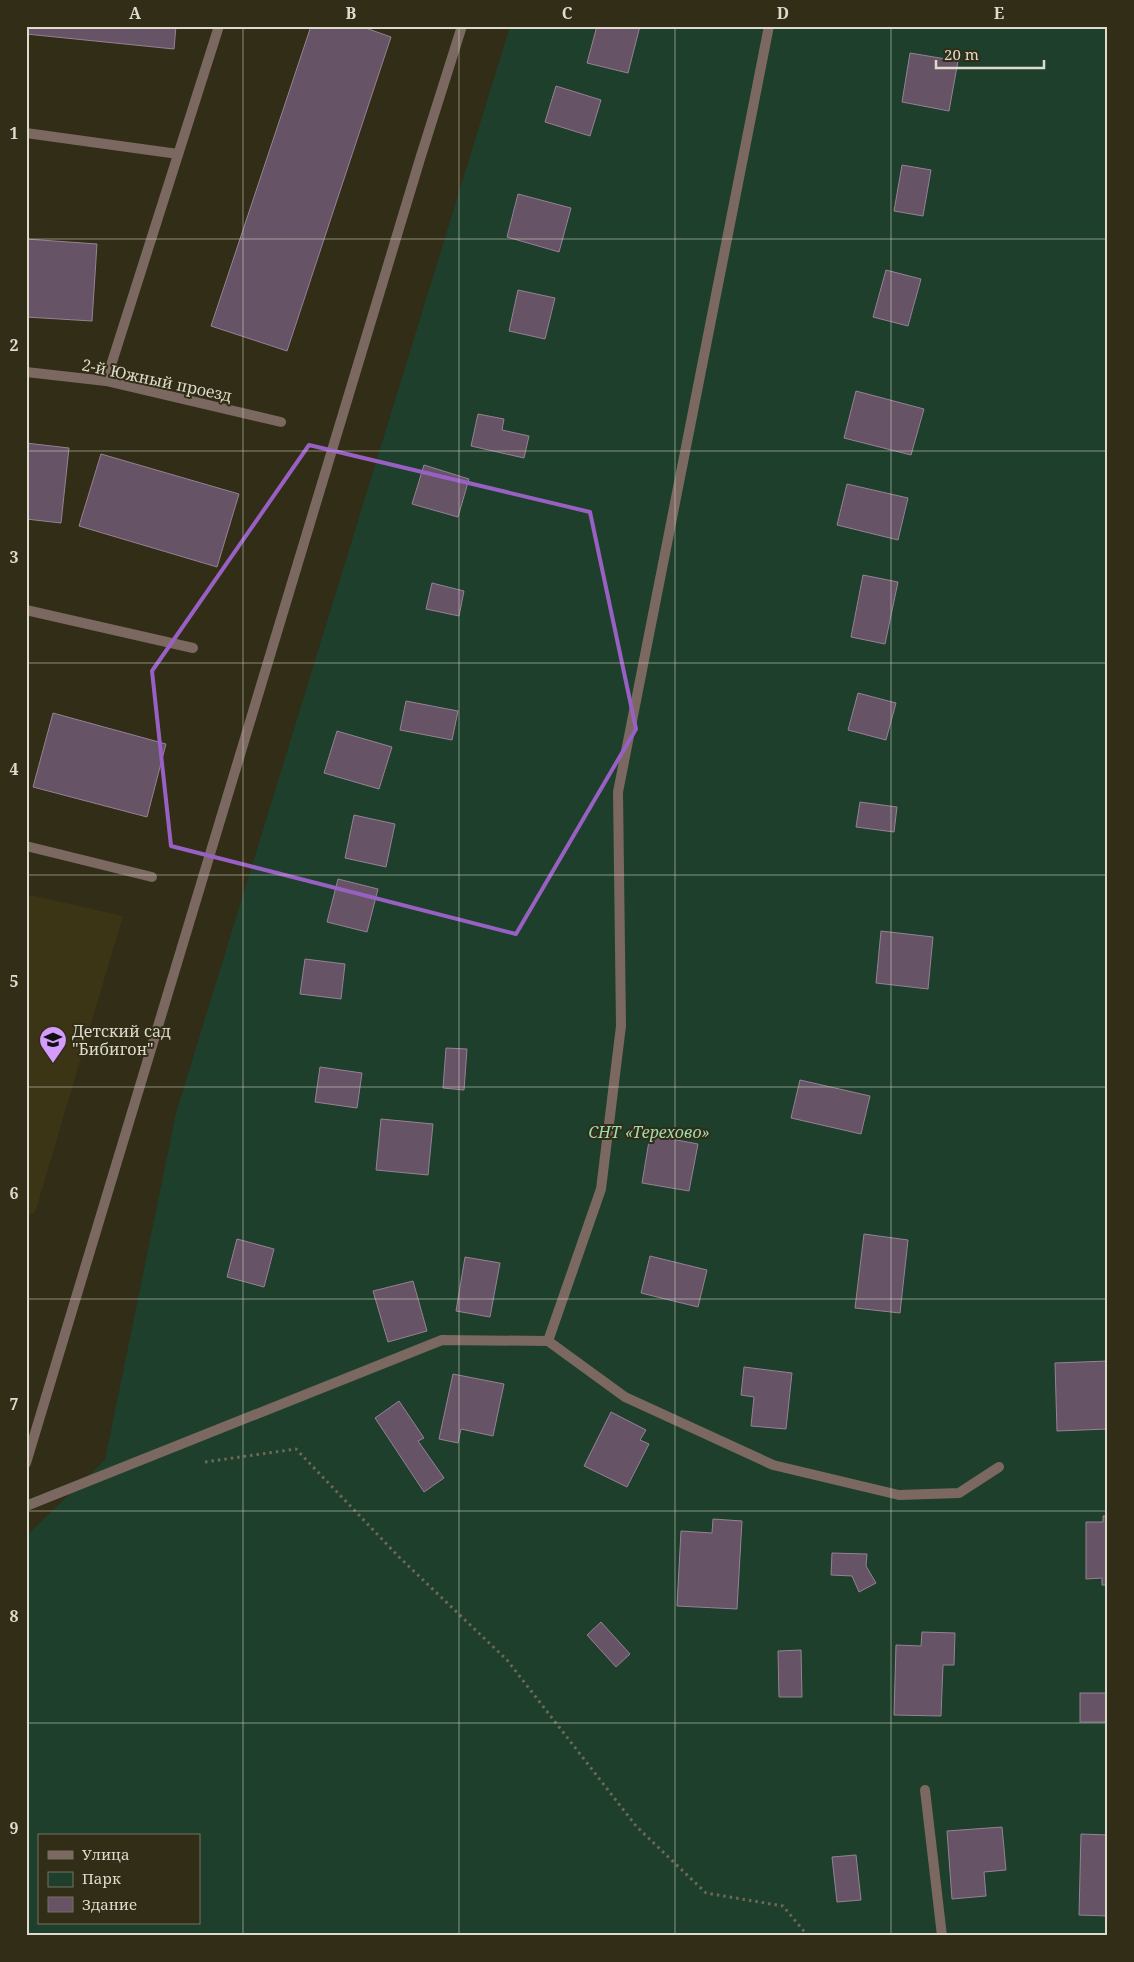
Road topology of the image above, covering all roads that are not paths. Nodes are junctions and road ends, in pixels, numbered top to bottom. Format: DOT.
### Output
graph roads {
  1 [pos="219,26"];
  2 [pos="462,26"];
  3 [pos="769,26"];
  4 [pos="26,133"];
  5 [pos="178,154"];
  6 [pos="26,372"];
  7 [pos="106,381"];
  8 [pos="281,422"];
  9 [pos="26,610"];
  10 [pos="193,648"];
  11 [pos="26,846"];
  12 [pos="152,877"];
  13 [pos="548,1342"];
  14 [pos="26,1463"];
  15 [pos="1000,1467"];
  16 [pos="26,1506"];
  17 [pos="925,1790"];
  18 [pos="942,1936"];
  1 -- 5 [label="street"];
  2 -- 14 [label="street"];
  3 -- 13 [label="street"];
  4 -- 5 [label="street"];
  5 -- 7 [label="street"];
  6 -- 7 [label="street, 2-й Южный проезд"];
  7 -- 8 [label="street, 2-й Южный проезд"];
  9 -- 10 [label="street"];
  11 -- 12 [label="street"];
  13 -- 15 [label="street"];
  13 -- 16 [label="street"];
  17 -- 18 [label="street"];
}
